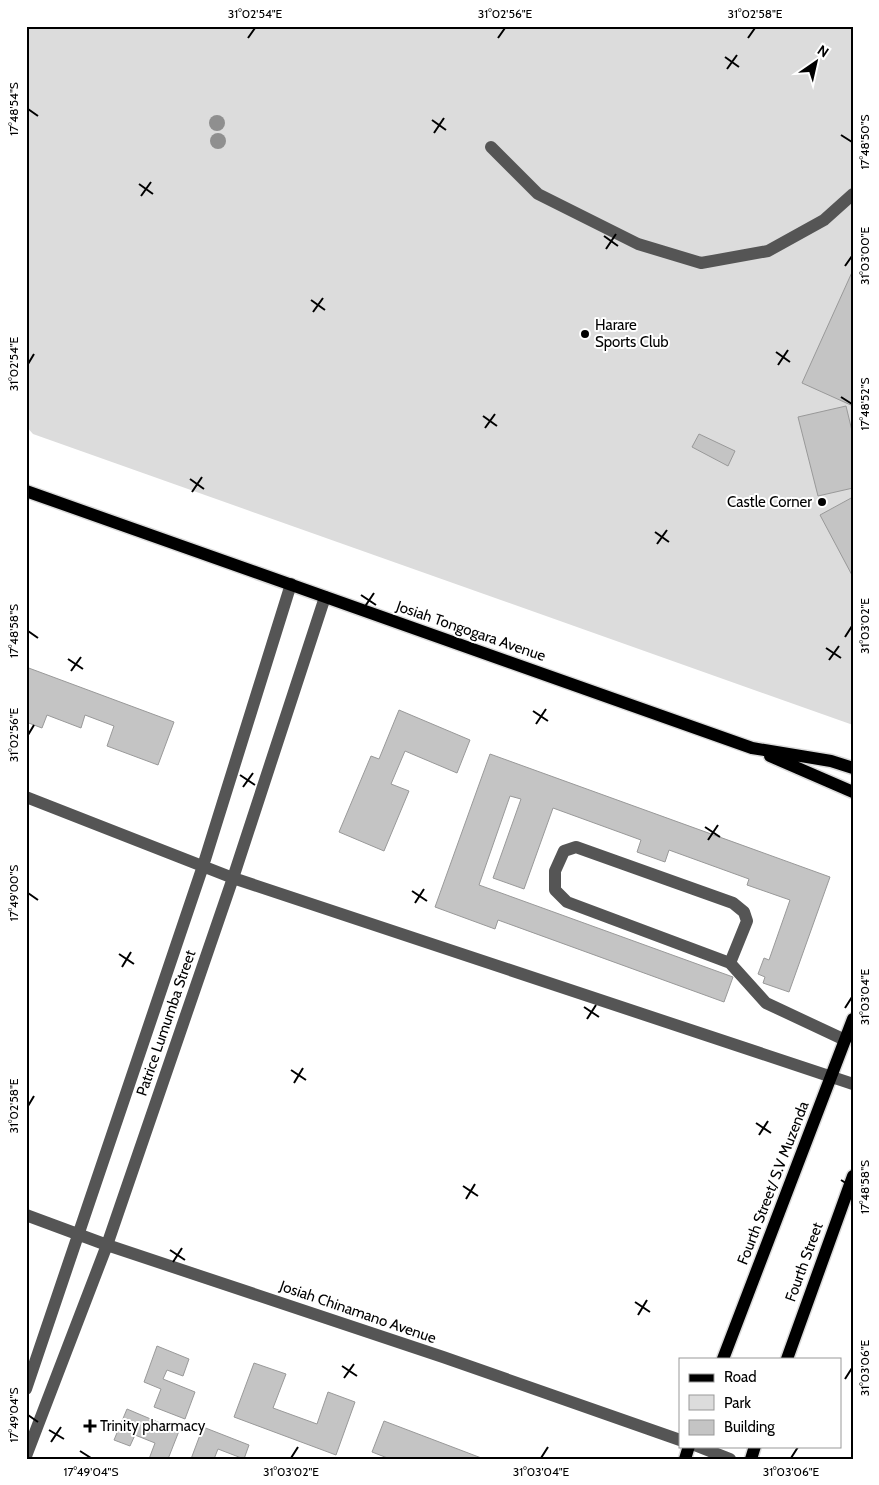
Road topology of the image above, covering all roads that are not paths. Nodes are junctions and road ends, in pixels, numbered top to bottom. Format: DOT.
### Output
graph roads {
  1 [pos="491,147"];
  2 [pos="853,194"];
  3 [pos="26,491"];
  4 [pos="291,584"];
  5 [pos="325,596"];
  6 [pos="752,748"];
  7 [pos="853,768"];
  8 [pos="853,792"];
  9 [pos="26,797"];
  10 [pos="203,866"];
  11 [pos="233,878"];
  12 [pos="730,963"];
  13 [pos="853,1019"];
  14 [pos="845,1040"];
  15 [pos="831,1077"];
  16 [pos="853,1084"];
  17 [pos="853,1176"];
  18 [pos="26,1214"];
  19 [pos="79,1234"];
  20 [pos="107,1245"];
  21 [pos="723,1358"];
  22 [pos="787,1358"];
  23 [pos="26,1389"];
  24 [pos="679,1440"];
  25 [pos="702,1448"];
  26 [pos="26,1456"];
  27 [pos="730,1459"];
  1 -- 2 [label="street"];
  3 -- 4 [label="main road, Josiah Tongogara Avenue"];
  4 -- 5 [label="main road, Josiah Tongogara Avenue"];
  4 -- 10 [label="street, Patrice Lumumba Street"];
  5 -- 6 [label="main road, Josiah Tongogara Avenue"];
  5 -- 11 [label="street, Patrice Lumumba Street"];
  6 -- 7 [label="main road, Josiah Tongogara Avenue"];
  6 -- 8 [label="main road"];
  9 -- 10 [label="street"];
  10 -- 11 [label="street"];
  10 -- 19 [label="street, Patrice Lumumba Street"];
  11 -- 15 [label="street"];
  11 -- 20 [label="street, Patrice Lumumba Street"];
  12 -- 12 [label="street"];
  12 -- 14 [label="street"];
  13 -- 14 [label="main road, Fourth Street/ S.V Muzenda"];
  14 -- 15 [label="main road, Fourth Street/ S.V Muzenda"];
  15 -- 16 [label="street"];
  15 -- 21 [label="main road, Fourth Street/ S.V Muzenda"];
  17 -- 22 [label="main road, Fourth Street"];
  18 -- 19 [label="street, Josiah Chinamano Avenue"];
  19 -- 20 [label="street, Josiah Chinamano Avenue"];
  19 -- 23 [label="street, Patrice Lumumba Street"];
  20 -- 24 [label="street, Josiah Chinamano Avenue"];
  20 -- 26 [label="street, Patrice Lumumba Street"];
  25 -- 27 [label="street"];
}
